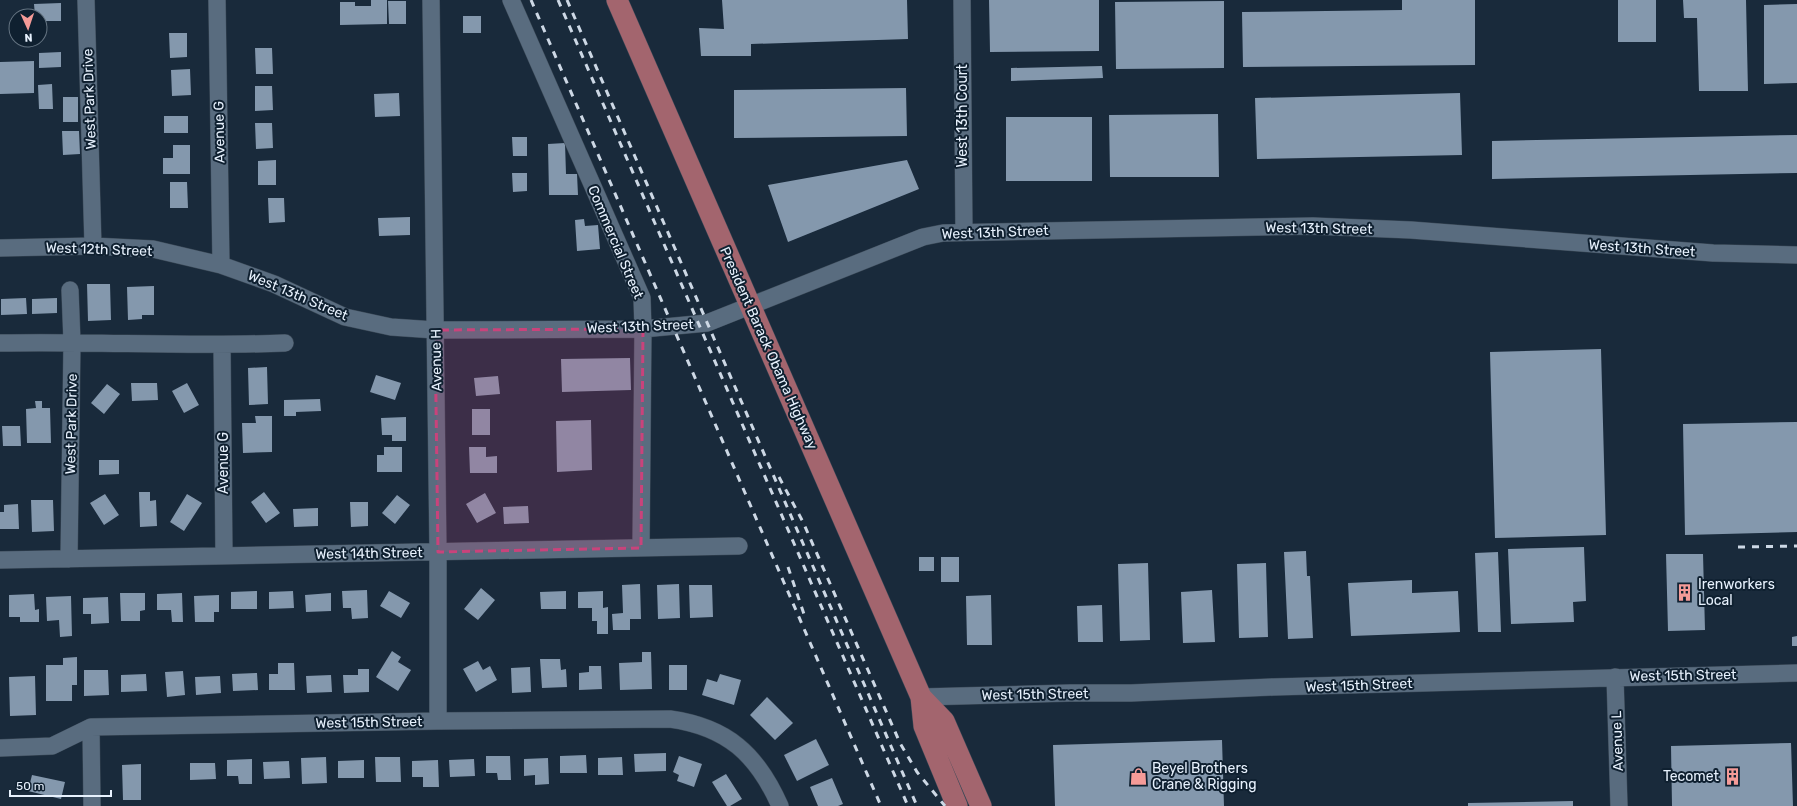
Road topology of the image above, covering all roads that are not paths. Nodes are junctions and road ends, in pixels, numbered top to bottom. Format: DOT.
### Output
graph roads {
  1 [pos="86,0"];
  2 [pos="217,0"];
  3 [pos="430,0"];
  4 [pos="510,0"];
  5 [pos="617,0"];
  6 [pos="962,0"];
  7 [pos="964,232"];
  8 [pos="93,246"];
  9 [pos="0,248"];
  10 [pos="1797,255"];
  11 [pos="221,264"];
  12 [pos="70,290"];
  13 [pos="749,305"];
  14 [pos="644,328"];
  15 [pos="435,330"];
  16 [pos="72,342"];
  17 [pos="0,343"];
  18 [pos="285,343"];
  19 [pos="222,345"];
  20 [pos="739,546"];
  21 [pos="641,548"];
  22 [pos="438,552"];
  23 [pos="224,556"];
  24 [pos="69,559"];
  25 [pos="0,560"];
  26 [pos="1797,673"];
  27 [pos="1615,677"];
  28 [pos="921,696"];
  29 [pos="438,720"];
  30 [pos="91,727"];
  31 [pos="0,748"];
  32 [pos="92,806"];
  33 [pos="780,806"];
  34 [pos="957,806"];
  35 [pos="981,806"];
  36 [pos="1619,806"];
  1 -- 8 [label="street, West Park Drive"];
  2 -- 11 [label="street, Avenue G"];
  3 -- 15 [label="street, Avenue H"];
  4 -- 14 [label="street, Commercial Street"];
  5 -- 13 [label="main road, President Barack Obama Highway"];
  6 -- 7 [label="street, West 13th Court"];
  7 -- 10 [label="street, West 13th Street"];
  7 -- 13 [label="street, West 13th Street"];
  8 -- 9 [label="street, West 12th Street"];
  8 -- 11 [label="street, West 12th Street"];
  11 -- 15 [label="street, West 13th Street"];
  12 -- 16 [label="street, West Park Drive"];
  13 -- 14 [label="street, West 13th Street"];
  13 -- 28 [label="main road, President Barack Obama Highway"];
  14 -- 15 [label="street, West 13th Street"];
  14 -- 21 [label="street, Commercial Street"];
  15 -- 22 [label="street, Avenue H"];
  16 -- 17 [label="street"];
  16 -- 19 [label="street"];
  16 -- 24 [label="street, West Park Drive"];
  18 -- 19 [label="street"];
  19 -- 23 [label="street, Avenue G"];
  20 -- 21 [label="street, West 14th Street"];
  21 -- 22 [label="street, West 14th Street"];
  22 -- 23 [label="street, West 14th Street"];
  22 -- 29 [label="street, Avenue H"];
  23 -- 24 [label="street, West 14th Street"];
  24 -- 25 [label="street, West 14th Street"];
  26 -- 27 [label="street, West 15th Street"];
  27 -- 28 [label="street, West 15th Street"];
  27 -- 36 [label="street, Avenue L"];
  28 -- 34 [label="main road, President Barack Obama Highway"];
  28 -- 35 [label="main road, President Barack Obama Highway"];
  29 -- 30 [label="street, West 15th Street"];
  29 -- 33 [label="street, West 15th Street"];
  30 -- 31 [label="street, West 15th Street"];
  30 -- 32 [label="street"];
}
